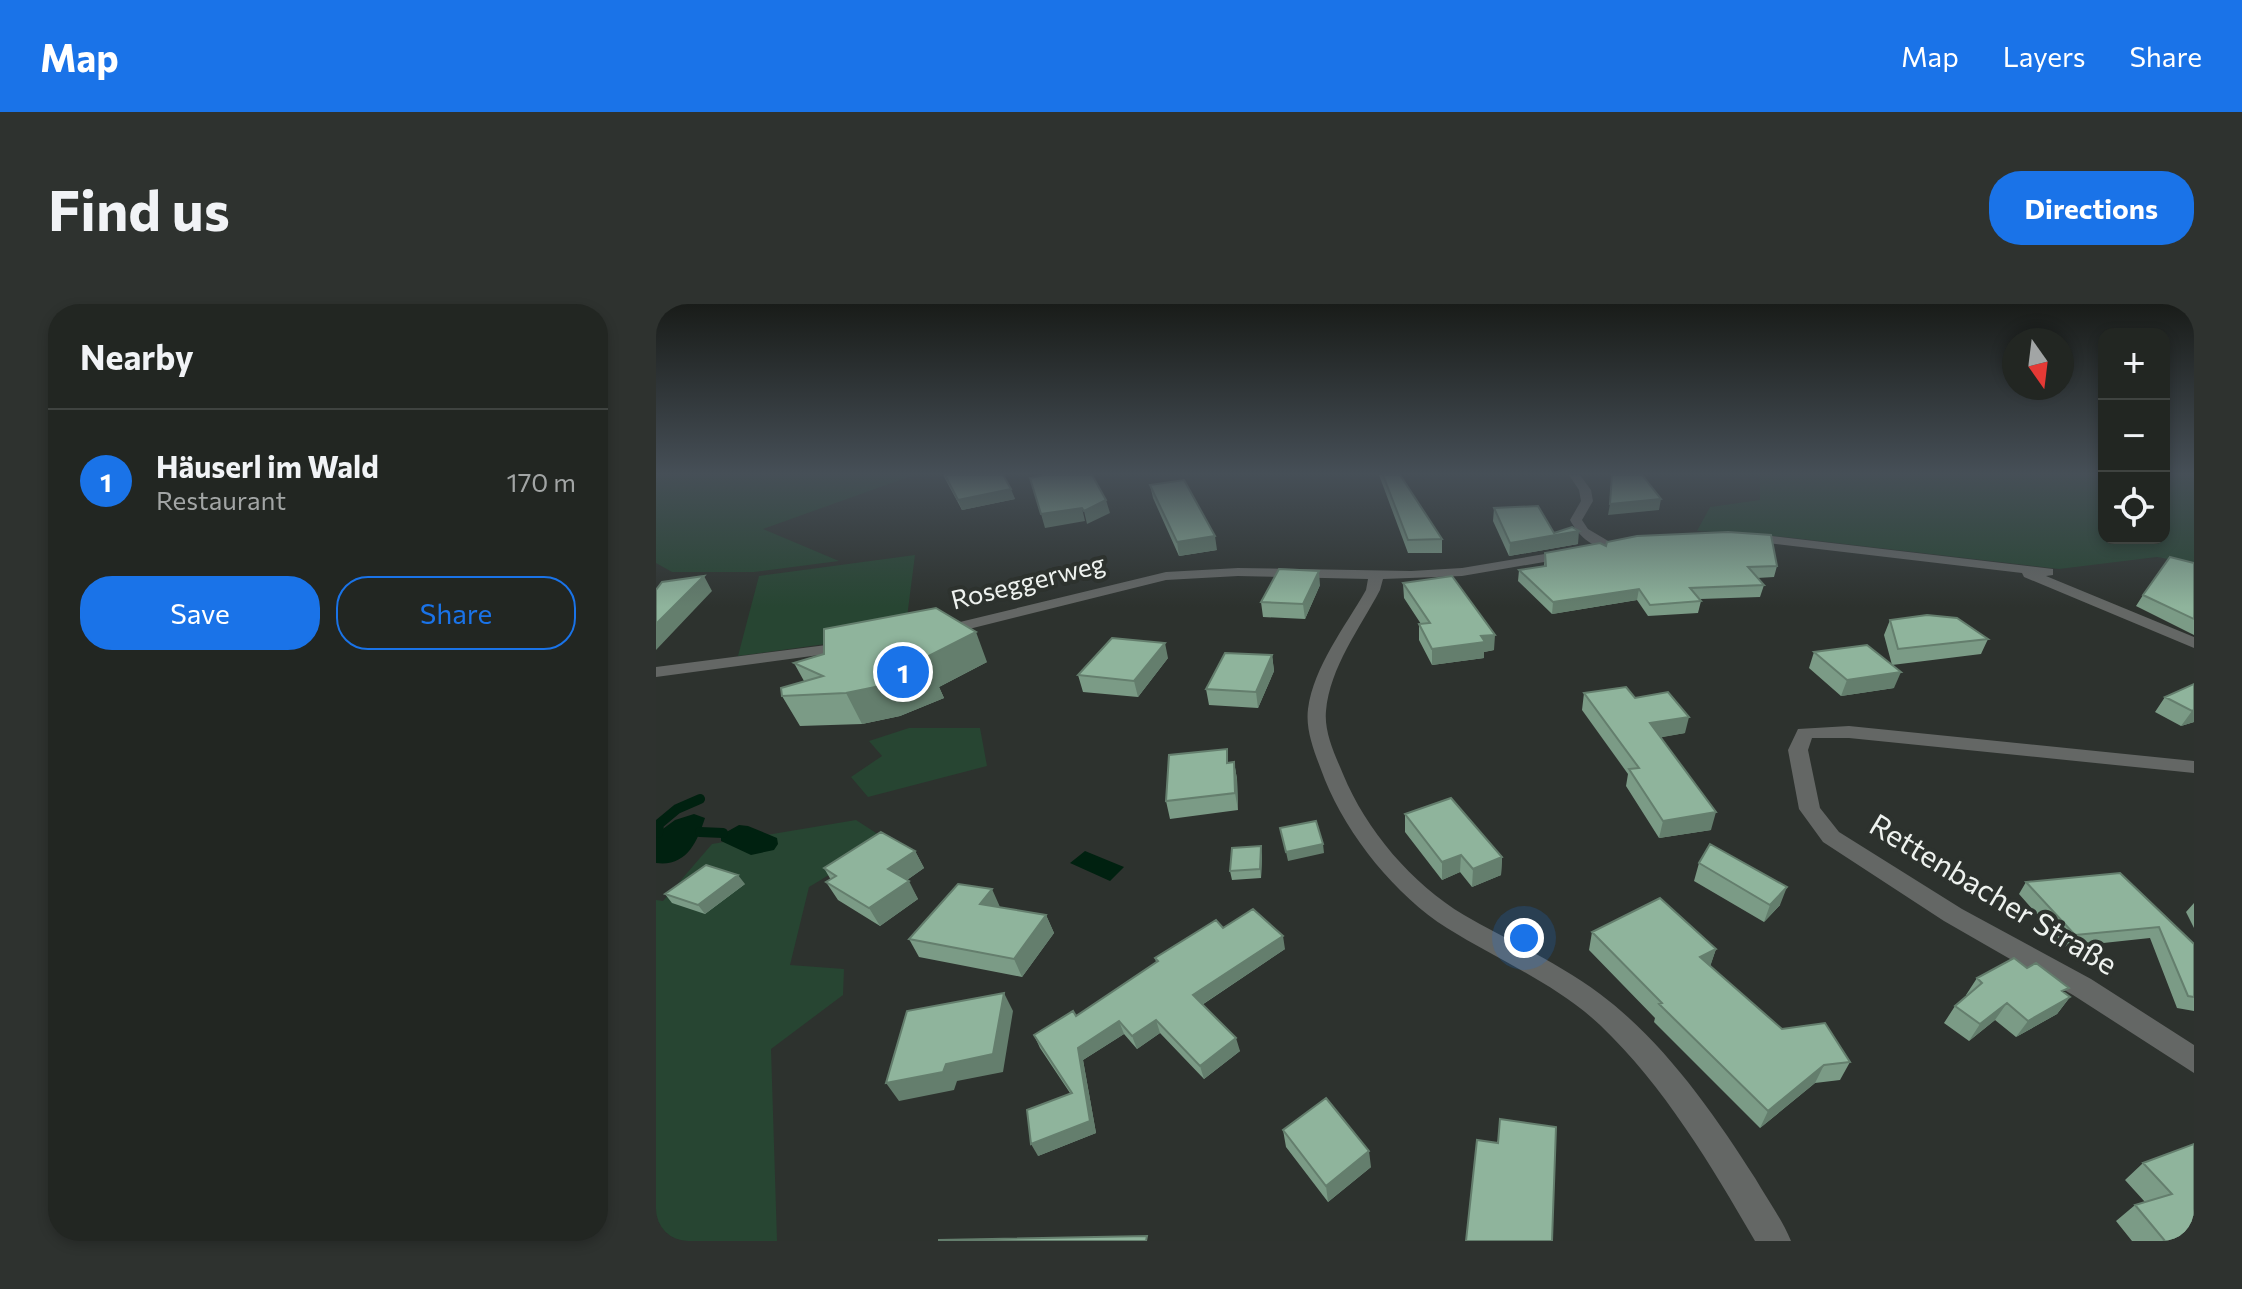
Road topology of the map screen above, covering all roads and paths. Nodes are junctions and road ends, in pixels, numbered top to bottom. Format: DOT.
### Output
graph roads {
  1 [pos="1577,519"];
  2 [pos="1726,536"];
  3 [pos="1620,543"];
  4 [pos="1605,545"];
  5 [pos="2014,568"];
  6 [pos="2048,572"];
  7 [pos="1376,577"];
  8 [pos="931,633"];
  9 [pos="2194,643"];
  10 [pos="869,644"];
  11 [pos="656,672"];
  12 [pos="2194,767"];
  13 [pos="2190,1054"];
  14 [pos="1774,1241"];
  1 -- 4 [label="street"];
  2 -- 5 [label="street"];
  3 -- 4 [label="street, Roseggerweg"];
  4 -- 7 [label="street, Roseggerweg"];
  5 -- 6 [label="street"];
  5 -- 9 [label="street"];
  7 -- 8 [label="street, Roseggerweg"];
  7 -- 14 [label="street"];
  10 -- 11 [label="street"];
  12 -- 13 [label="street, Rettenbacher Straße"];
}
